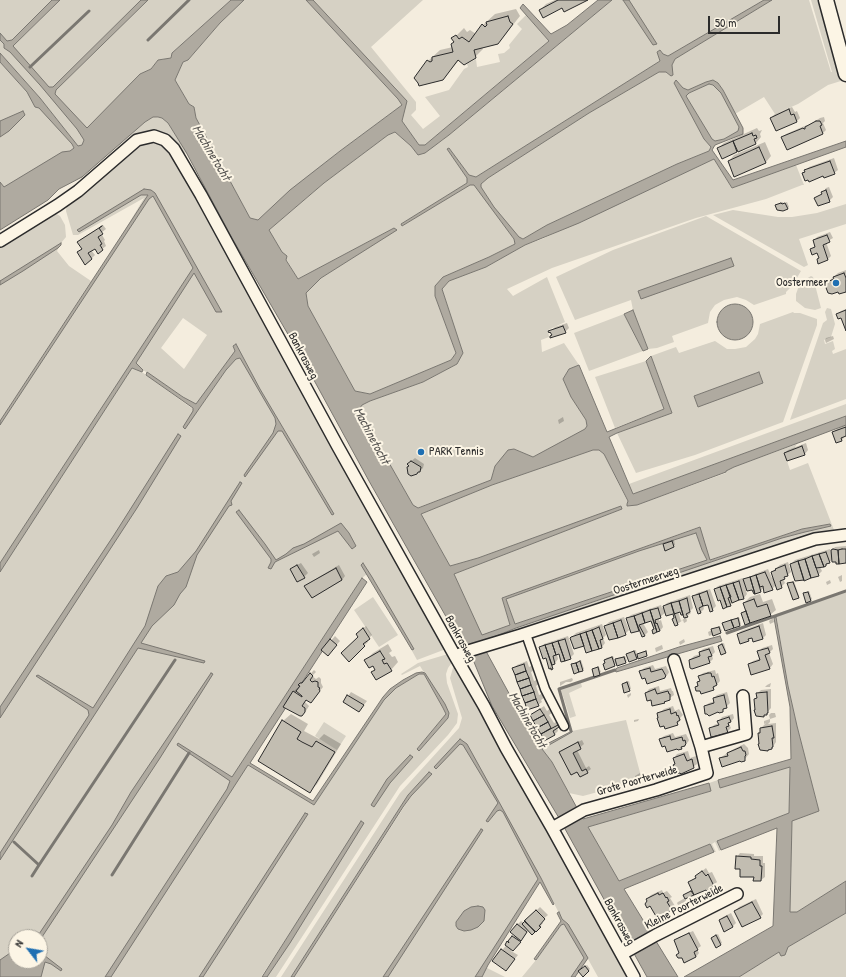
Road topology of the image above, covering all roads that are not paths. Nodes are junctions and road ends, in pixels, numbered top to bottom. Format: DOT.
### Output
graph roads {
  1 [pos="826,0"];
  2 [pos="846,74"];
  3 [pos="0,240"];
  4 [pos="846,535"];
  5 [pos="526,634"];
  6 [pos="460,654"];
  7 [pos="674,660"];
  8 [pos="743,696"];
  9 [pos="564,726"];
  10 [pos="701,747"];
  11 [pos="556,826"];
  12 [pos="737,894"];
  13 [pos="626,952"];
  14 [pos="634,977"];
  1 -- 2 [label="street"];
  3 -- 6 [label="street, Bankrasweg"];
  4 -- 5 [label="street, Oostermeerweg"];
  5 -- 6 [label="street, Oostermeerweg"];
  5 -- 9 [label="street"];
  6 -- 11 [label="street, Bankrasweg"];
  7 -- 10 [label="street, Grote Poorterweide"];
  8 -- 10 [label="street"];
  10 -- 11 [label="street, Grote Poorterweide"];
  11 -- 13 [label="street, Bankrasweg"];
  12 -- 13 [label="street, Kleine Poorterweide"];
  13 -- 14 [label="street, Bankrasweg"];
}
